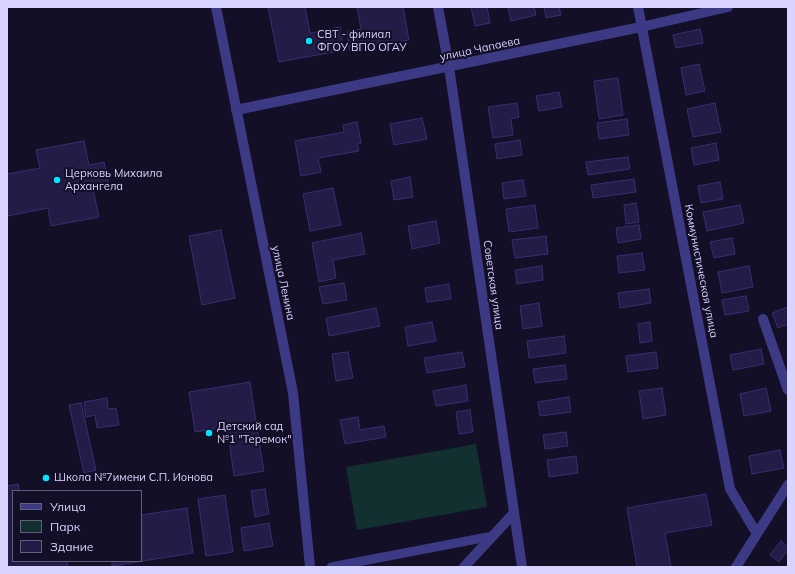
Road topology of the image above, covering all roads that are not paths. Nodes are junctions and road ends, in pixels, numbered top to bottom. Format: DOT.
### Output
graph roads {
  1 [pos="216,7"];
  2 [pos="438,7"];
  3 [pos="638,7"];
  4 [pos="728,7"];
  5 [pos="641,27"];
  6 [pos="449,67"];
  7 [pos="236,110"];
  8 [pos="763,319"];
  9 [pos="788,390"];
  10 [pos="788,485"];
  11 [pos="514,513"];
  12 [pos="757,534"];
  13 [pos="492,536"];
  14 [pos="310,567"];
  15 [pos="331,567"];
  16 [pos="464,567"];
  17 [pos="522,567"];
  18 [pos="736,567"];
  1 -- 7 [label="street, улица Ленина"];
  2 -- 6 [label="street, Советская улица"];
  3 -- 5 [label="street, Коммунистическая улица"];
  4 -- 5 [label="street, улица Чапаева"];
  5 -- 6 [label="street, улица Чапаева"];
  5 -- 12 [label="street, Коммунистическая улица"];
  6 -- 7 [label="street, улица Чапаева"];
  6 -- 11 [label="street, Советская улица"];
  7 -- 14 [label="street, улица Ленина"];
  8 -- 9 [label="street"];
  10 -- 12 [label="street"];
  11 -- 13 [label="street"];
  11 -- 17 [label="street, Советская улица"];
  12 -- 18 [label="street"];
  13 -- 15 [label="lane"];
  13 -- 16 [label="street"];
}
